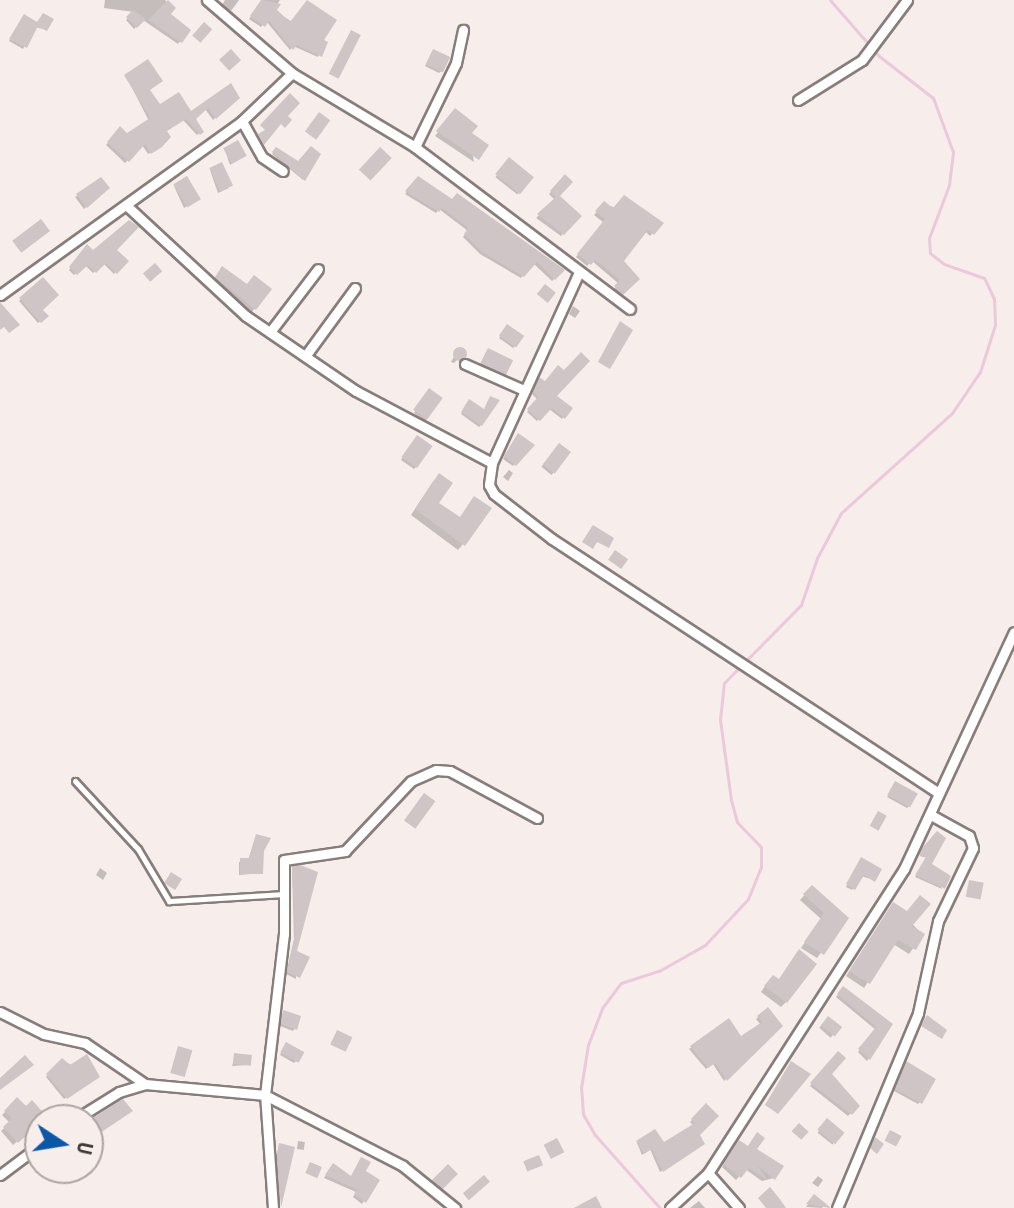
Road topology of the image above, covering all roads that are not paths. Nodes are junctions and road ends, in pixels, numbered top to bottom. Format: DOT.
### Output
graph roads {
  1 [pos="207,0"];
  2 [pos="907,0"];
  3 [pos="463,30"];
  4 [pos="292,73"];
  5 [pos="798,100"];
  6 [pos="242,121"];
  7 [pos="415,147"];
  8 [pos="283,171"];
  9 [pos="126,205"];
  10 [pos="318,269"];
  11 [pos="579,272"];
  12 [pos="355,288"];
  13 [pos="0,295"];
  14 [pos="630,309"];
  15 [pos="270,332"];
  16 [pos="306,355"];
  17 [pos="465,364"];
  18 [pos="524,390"];
  19 [pos="492,463"];
  20 [pos="1014,632"];
  21 [pos="75,781"];
  22 [pos="938,793"];
  23 [pos="931,815"];
  24 [pos="537,818"];
  25 [pos="282,894"];
  26 [pos="0,1012"];
  27 [pos="145,1084"];
  28 [pos="265,1095"];
  29 [pos="100,1104"];
  30 [pos="24,1157"];
  31 [pos="708,1173"];
  32 [pos="0,1175"];
  33 [pos="273,1208"];
  34 [pos="455,1208"];
  35 [pos="670,1208"];
  36 [pos="739,1208"];
  37 [pos="837,1208"];
  1 -- 4 [label="street"];
  2 -- 5 [label="street"];
  3 -- 7 [label="street"];
  4 -- 6 [label="street"];
  4 -- 7 [label="street"];
  6 -- 8 [label="street"];
  6 -- 9 [label="street"];
  7 -- 11 [label="street"];
  9 -- 13 [label="street"];
  9 -- 15 [label="street"];
  10 -- 15 [label="street"];
  11 -- 14 [label="street"];
  11 -- 18 [label="street"];
  12 -- 16 [label="street"];
  15 -- 16 [label="street"];
  16 -- 19 [label="street"];
  17 -- 18 [label="street"];
  18 -- 19 [label="street"];
  19 -- 22 [label="street"];
  20 -- 22 [label="street"];
  21 -- 25 [label="lane"];
  22 -- 23 [label="street"];
  23 -- 31 [label="street"];
  23 -- 37 [label="street"];
  24 -- 25 [label="street"];
  25 -- 28 [label="street"];
  26 -- 27 [label="street"];
  27 -- 28 [label="street"];
  27 -- 29 [label="street"];
  28 -- 33 [label="street"];
  28 -- 34 [label="street"];
  30 -- 32 [label="street"];
  31 -- 35 [label="street"];
  31 -- 36 [label="street"];
}
